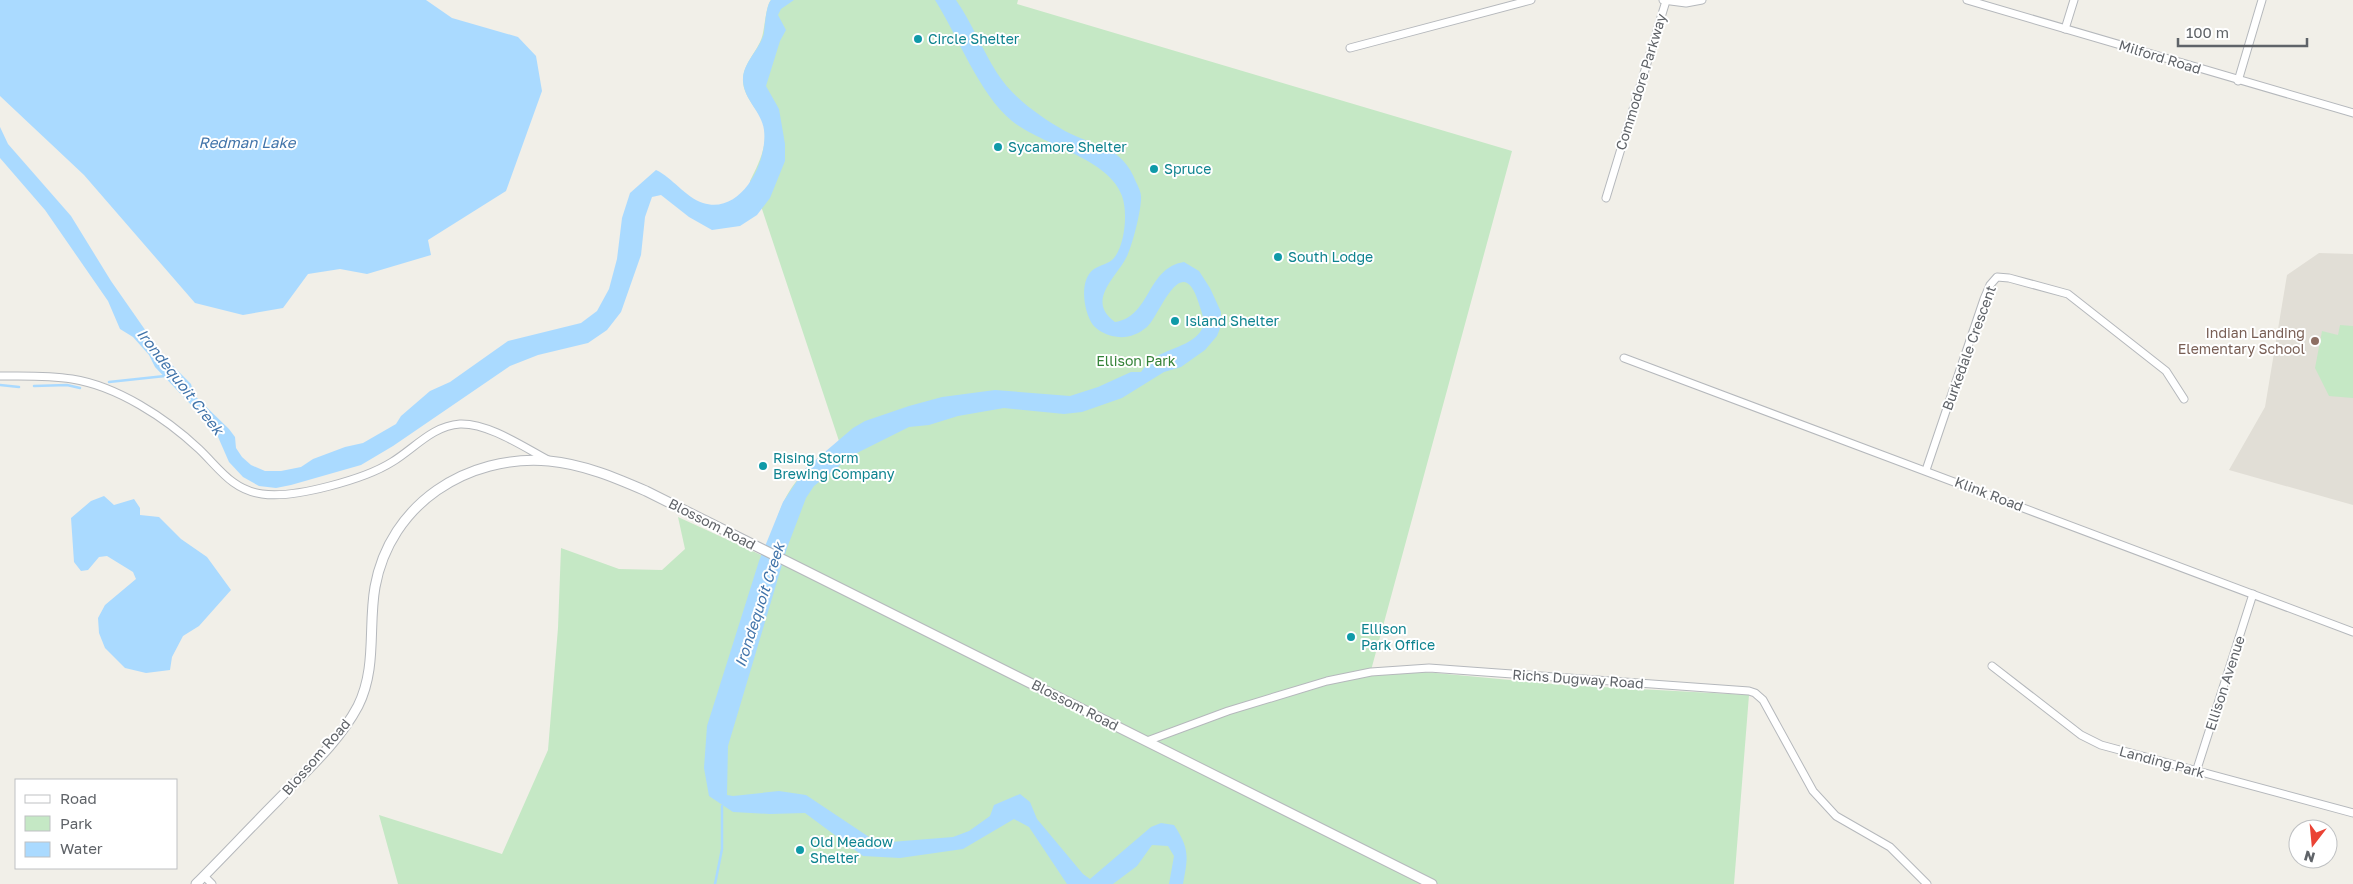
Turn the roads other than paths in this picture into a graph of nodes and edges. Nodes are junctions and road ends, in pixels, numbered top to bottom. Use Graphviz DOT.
graph roads {
  1 [pos="1528,0"];
  2 [pos="1702,0"];
  3 [pos="1967,0"];
  4 [pos="2074,0"];
  5 [pos="2262,0"];
  6 [pos="1664,1"];
  7 [pos="2065,29"];
  8 [pos="1350,48"];
  9 [pos="2238,80"];
  10 [pos="2353,113"];
  11 [pos="1606,198"];
  12 [pos="1624,358"];
  13 [pos="0,376"];
  14 [pos="2184,399"];
  15 [pos="550,461"];
  16 [pos="1926,470"];
  17 [pos="2253,594"];
  18 [pos="2353,632"];
  19 [pos="1992,666"];
  20 [pos="1147,741"];
  21 [pos="2196,772"];
  22 [pos="2353,813"];
  23 [pos="204,876"];
  24 [pos="196,884"];
  25 [pos="212,884"];
  26 [pos="1432,884"];
  27 [pos="1927,884"];
  1 -- 8 [label="street"];
  2 -- 6 [label="street, Commodore Parkway"];
  3 -- 7 [label="street, Milford Road"];
  4 -- 7 [label="street"];
  5 -- 9 [label="street"];
  6 -- 11 [label="street, Commodore Parkway"];
  7 -- 9 [label="street, Milford Road"];
  9 -- 10 [label="street, Milford Road"];
  12 -- 16 [label="street, Klink Road"];
  13 -- 15 [label="street"];
  14 -- 16 [label="street, Burkedale Crescent"];
  15 -- 20 [label="street, Blossom Road"];
  15 -- 23 [label="street, Blossom Road"];
  16 -- 17 [label="street, Klink Road"];
  17 -- 18 [label="street, Klink Road"];
  17 -- 21 [label="street, Ellison Avenue"];
  19 -- 21 [label="street, Landing Park"];
  20 -- 26 [label="street, Blossom Road"];
  20 -- 27 [label="street, Richs Dugway Road"];
  21 -- 22 [label="street, Landing Park"];
  23 -- 24 [label="street, Blossom Road"];
  23 -- 25 [label="street"];
}
